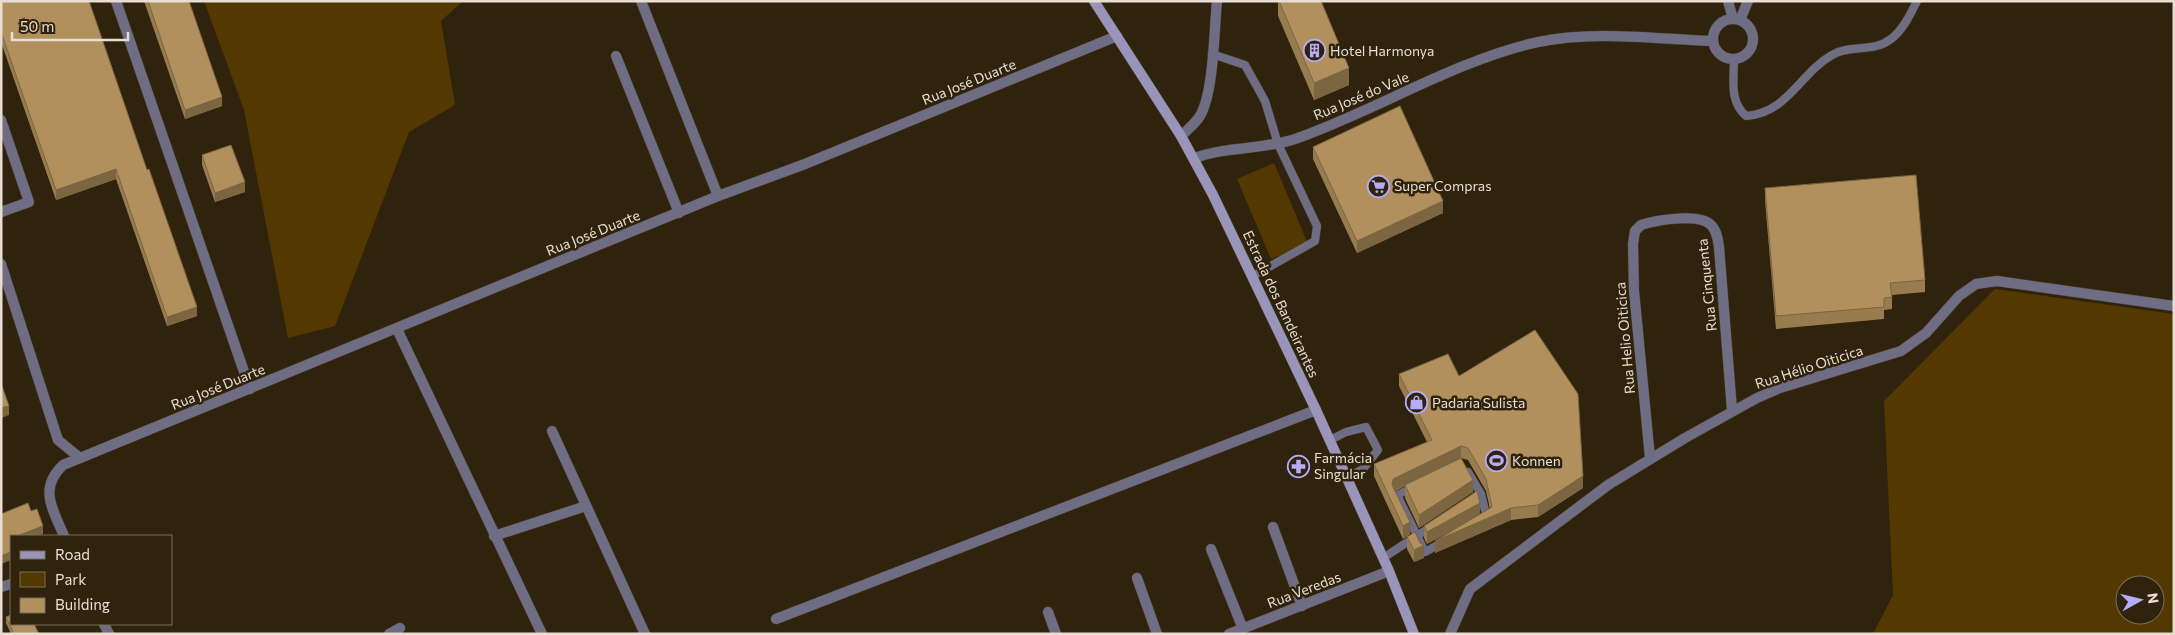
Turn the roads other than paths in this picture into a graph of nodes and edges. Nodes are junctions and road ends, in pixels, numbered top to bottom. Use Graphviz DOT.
graph roads {
  1 [pos="116,1"];
  2 [pos="641,1"];
  3 [pos="1094,1"];
  4 [pos="1217,1"];
  5 [pos="1728,1"];
  6 [pos="1748,1"];
  7 [pos="1916,1"];
  8 [pos="1736,20"];
  9 [pos="1117,36"];
  10 [pos="1713,41"];
  11 [pos="1212,54"];
  12 [pos="616,56"];
  13 [pos="1734,59"];
  14 [pos="1,120"];
  15 [pos="1181,136"];
  16 [pos="1278,144"];
  17 [pos="1194,158"];
  18 [pos="718,196"];
  19 [pos="1,212"];
  20 [pos="679,212"];
  21 [pos="1648,223"];
  22 [pos="1,264"];
  23 [pos="1253,276"];
  24 [pos="2174,306"];
  25 [pos="397,329"];
  26 [pos="250,389"];
  27 [pos="1316,410"];
  28 [pos="1732,410"];
  29 [pos="552,431"];
  30 [pos="1330,440"];
  31 [pos="80,458"];
  32 [pos="1650,458"];
  33 [pos="1463,463"];
  34 [pos="1347,477"];
  35 [pos="1422,483"];
  36 [pos="1481,494"];
  37 [pos="1465,505"];
  38 [pos="586,506"];
  39 [pos="1440,520"];
  40 [pos="1480,522"];
  41 [pos="1273,526"];
  42 [pos="64,535"];
  43 [pos="494,536"];
  44 [pos="1416,536"];
  45 [pos="1448,539"];
  46 [pos="1211,549"];
  47 [pos="1383,558"];
  48 [pos="1389,571"];
  49 [pos="1137,578"];
  50 [pos="1302,606"];
  51 [pos="1048,612"];
  52 [pos="776,618"];
  53 [pos="400,628"];
  54 [pos="1243,629"];
  55 [pos="389,634"];
  56 [pos="542,634"];
  57 [pos="645,634"];
  58 [pos="1056,634"];
  59 [pos="1157,634"];
  60 [pos="1229,634"];
  61 [pos="1414,634"];
  62 [pos="1450,634"];
  1 -- 26 [label="street"];
  2 -- 18 [label="street"];
  3 -- 9 [label="main road, Estrada dos Bandeirantes"];
  4 -- 11 [label="street"];
  5 -- 8 [label="street"];
  6 -- 8 [label="street"];
  7 -- 13 [label="lane"];
  8 -- 10 [label="street"];
  8 -- 13 [label="street"];
  9 -- 15 [label="main road, Estrada dos Bandeirantes"];
  9 -- 18 [label="street, Rua José Duarte"];
  10 -- 13 [label="street"];
  10 -- 16 [label="street, Rua José do Vale"];
  11 -- 15 [label="street"];
  11 -- 16 [label="lane"];
  12 -- 20 [label="street"];
  14 -- 19 [label="street"];
  15 -- 17 [label="main road, Estrada dos Bandeirantes"];
  16 -- 17 [label="street, Rua José do Vale"];
  16 -- 23 [label="lane"];
  17 -- 23 [label="main road, Estrada dos Bandeirantes"];
  18 -- 20 [label="street, Rua José Duarte"];
  20 -- 25 [label="street, Rua José Duarte"];
  21 -- 28 [label="street, Rua Cinquenta"];
  21 -- 32 [label="street, Rua Helio Oiticica"];
  22 -- 31 [label="street"];
  23 -- 27 [label="main road, Estrada dos Bandeirantes"];
  24 -- 28 [label="street, Rua Hélio Oiticica"];
  25 -- 26 [label="street, Rua José Duarte"];
  25 -- 43 [label="street"];
  26 -- 31 [label="street, Rua José Duarte"];
  27 -- 30 [label="main road, Estrada dos Bandeirantes"];
  27 -- 52 [label="street"];
  28 -- 32 [label="street, Rua Hélio Oiticica"];
  29 -- 38 [label="street"];
  30 -- 34 [label="main road, Estrada dos Bandeirantes"];
  30 -- 34 [label="lane"];
  31 -- 42 [label="street, Rua José Duarte"];
  32 -- 62 [label="street, Rua Hélio Oiticica"];
  33 -- 36 [label="lane"];
  34 -- 47 [label="main road, Estrada dos Bandeirantes"];
  35 -- 44 [label="lane"];
  36 -- 37 [label="lane"];
  36 -- 40 [label="lane"];
  38 -- 43 [label="street"];
  38 -- 57 [label="street"];
  39 -- 44 [label="lane"];
  41 -- 50 [label="street"];
  43 -- 56 [label="street"];
  44 -- 45 [label="lane"];
  44 -- 47 [label="lane"];
  46 -- 54 [label="street"];
  47 -- 48 [label="main road, Estrada dos Bandeirantes"];
  48 -- 50 [label="street, Rua Veredas"];
  48 -- 61 [label="main road, Estrada dos Bandeirantes"];
  49 -- 59 [label="street"];
  50 -- 54 [label="street, Rua Veredas"];
  51 -- 58 [label="street"];
  53 -- 55 [label="street"];
  54 -- 60 [label="street, Rua Veredas"];
}
